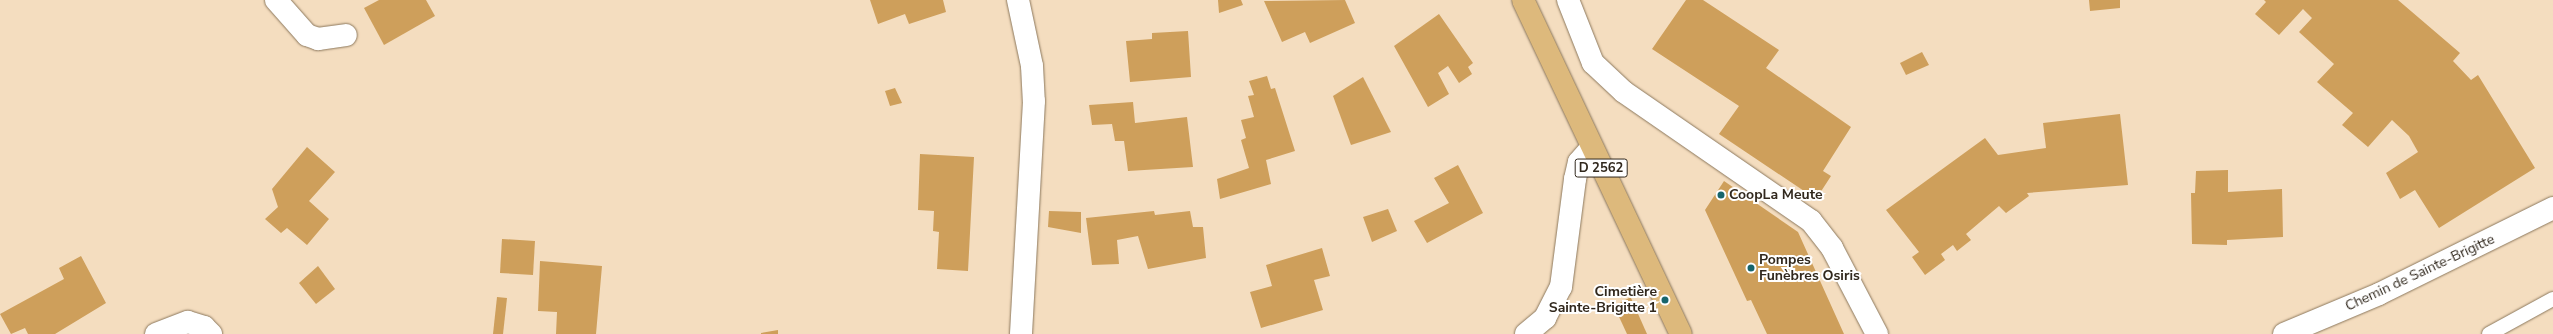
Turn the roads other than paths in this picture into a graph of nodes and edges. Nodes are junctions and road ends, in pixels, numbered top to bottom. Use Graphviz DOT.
graph roads {
  1 [pos="276,0"];
  2 [pos="1018,0"];
  3 [pos="1523,0"];
  4 [pos="1568,0"];
  5 [pos="346,35"];
  6 [pos="1591,148"];
  7 [pos="2553,208"];
  8 [pos="2553,299"];
  9 [pos="156,334"];
  10 [pos="211,334"];
  11 [pos="1021,334"];
  12 [pos="1526,334"];
  13 [pos="1681,334"];
  14 [pos="1877,334"];
  15 [pos="2284,334"];
  16 [pos="2489,334"];
  1 -- 5 [label="street"];
  2 -- 11 [label="street"];
  3 -- 6 [label="main road, D 2562"];
  4 -- 14 [label="street"];
  6 -- 12 [label="street"];
  6 -- 13 [label="main road, D 2562"];
  7 -- 15 [label="street, Chemin de Sainte-Brigitte"];
  8 -- 16 [label="lane"];
  9 -- 10 [label="street"];
}
